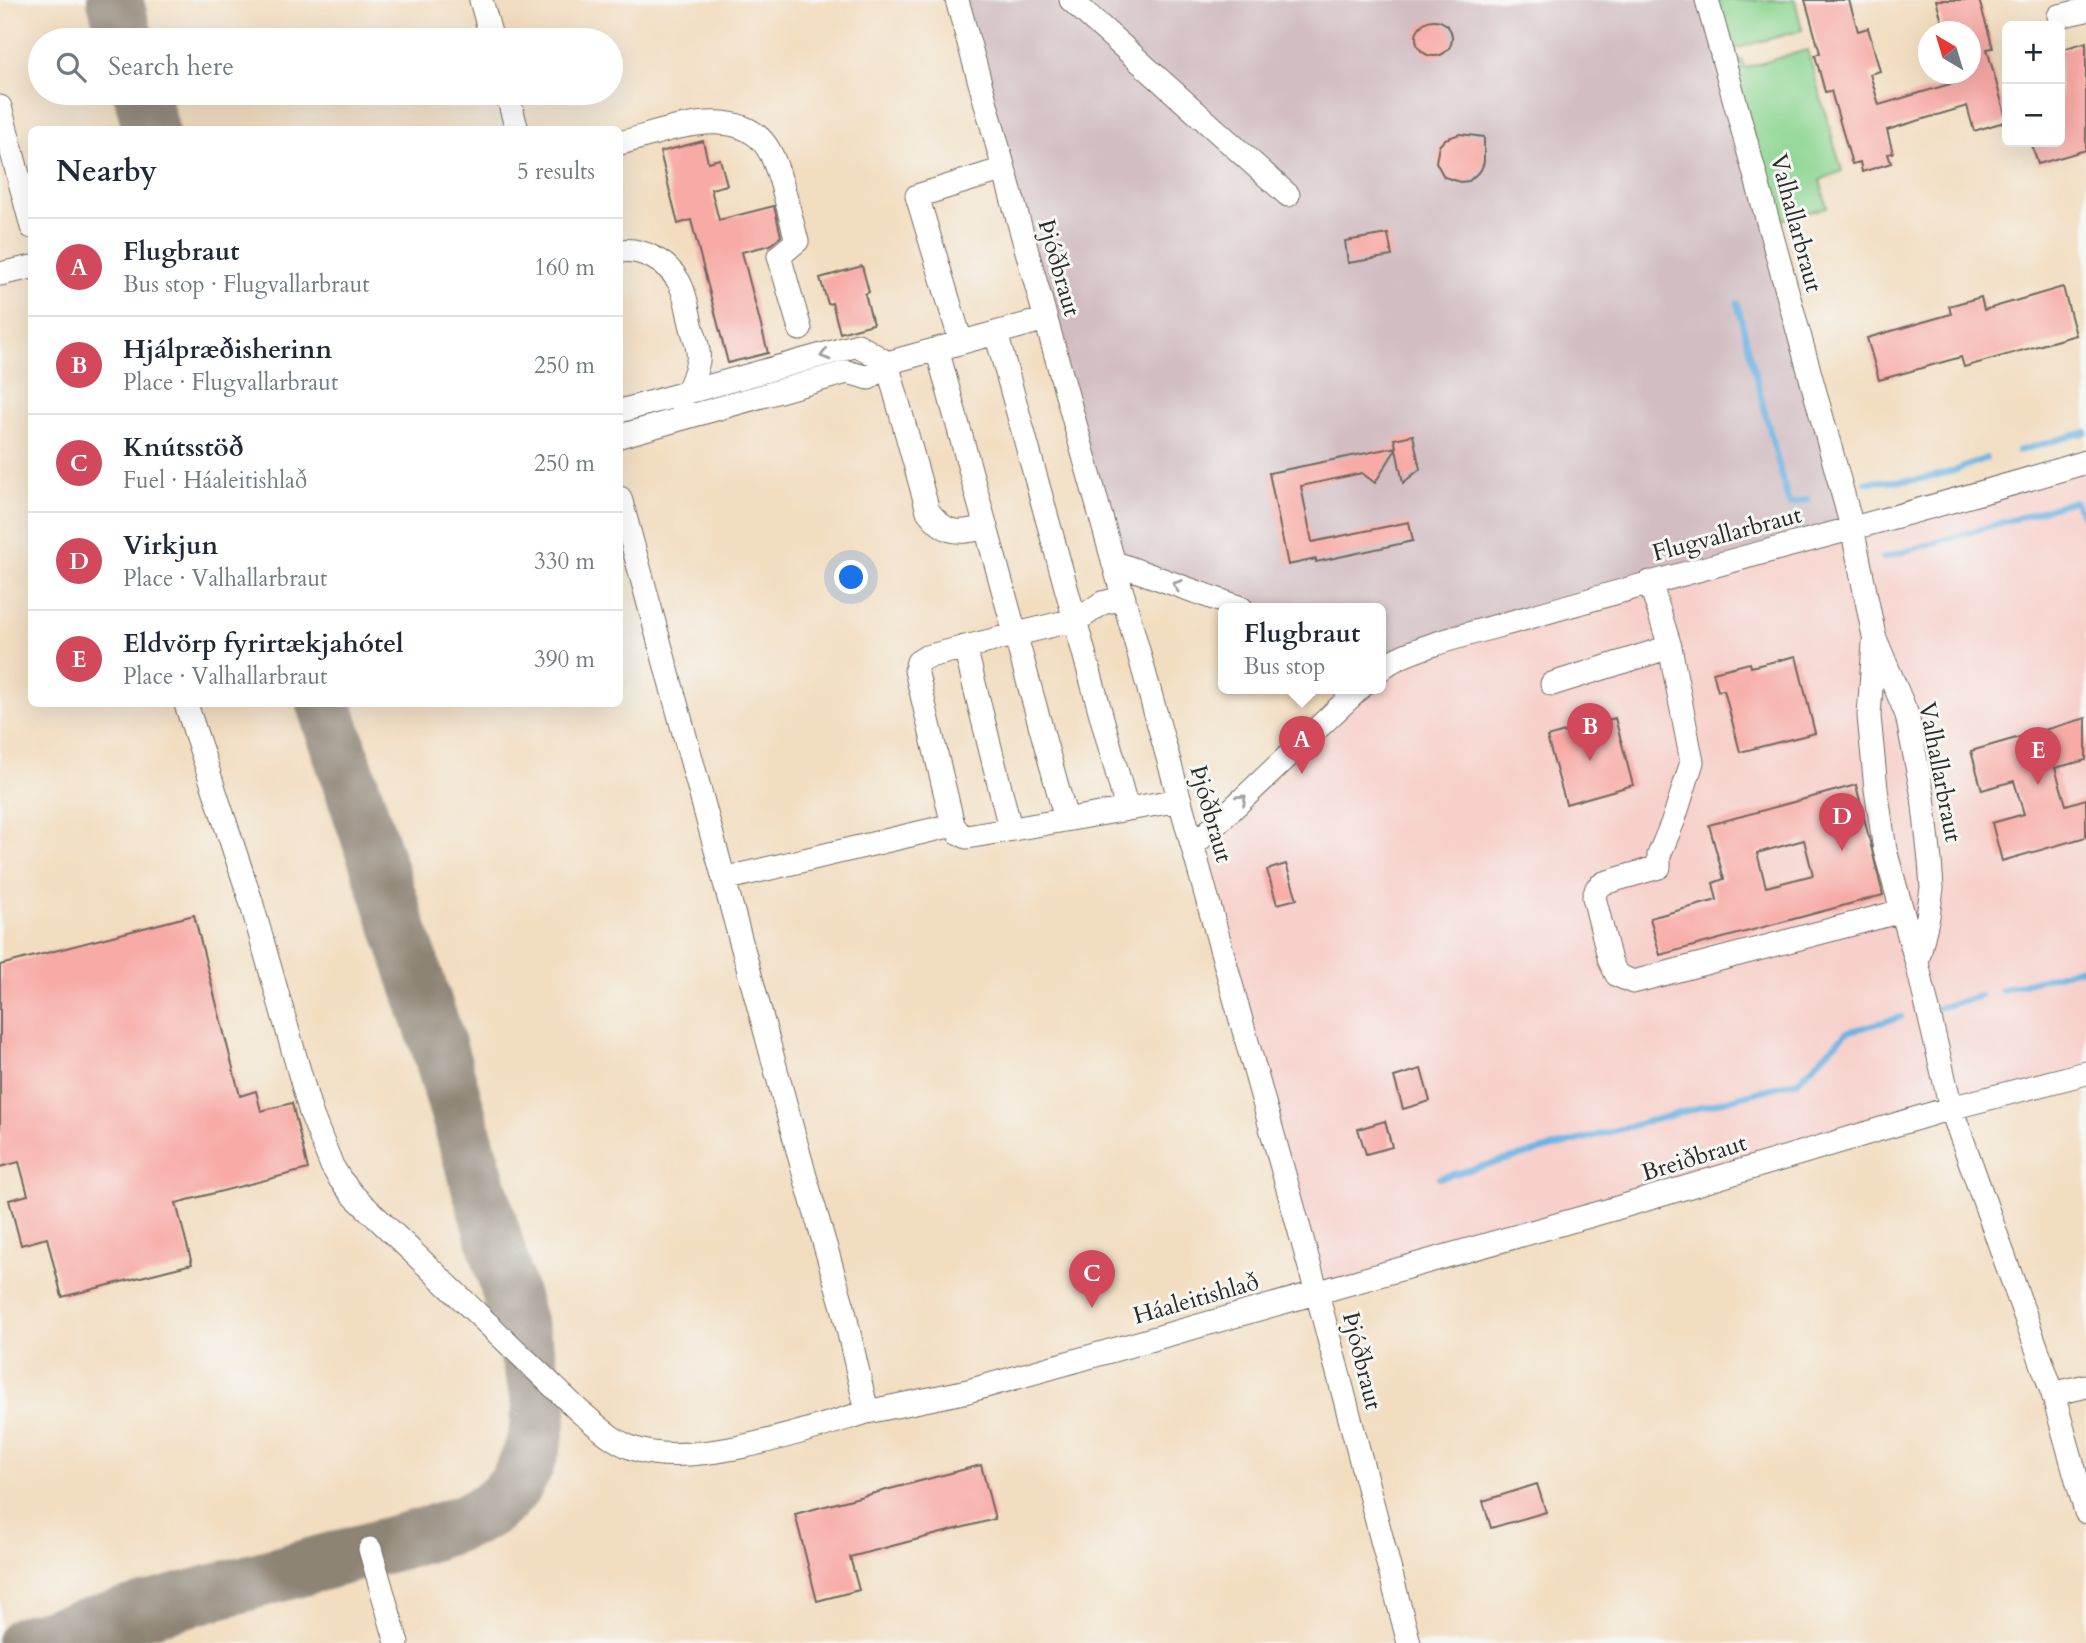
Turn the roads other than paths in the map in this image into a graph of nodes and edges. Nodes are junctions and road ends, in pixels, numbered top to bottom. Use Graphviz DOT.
graph roads {
  1 [pos="481,0"];
  2 [pos="957,0"];
  3 [pos="1071,0"];
  4 [pos="1707,0"];
  5 [pos="2086,10"];
  6 [pos="2059,16"];
  7 [pos="489,28"];
  8 [pos="510,105"];
  9 [pos="0,107"];
  10 [pos="516,126"];
  11 [pos="623,142"];
  12 [pos="1004,169"];
  13 [pos="1288,195"];
  14 [pos="28,212"];
  15 [pos="623,251"];
  16 [pos="28,268"];
  17 [pos="0,274"];
  18 [pos="1046,319"];
  19 [pos="800,330"];
  20 [pos="996,333"];
  21 [pos="961,342"];
  22 [pos="937,349"];
  23 [pos="887,363"];
  24 [pos="688,392"];
  25 [pos="623,410"];
  26 [pos="668,422"];
  27 [pos="623,435"];
  28 [pos="2084,467"];
  29 [pos="623,509"];
  30 [pos="986,527"];
  31 [pos="1852,527"];
  32 [pos="1113,562"];
  33 [pos="1650,582"];
  34 [pos="1124,598"];
  35 [pos="1227,603"];
  36 [pos="1075,619"];
  37 [pos="1015,634"];
  38 [pos="1874,636"];
  39 [pos="965,647"];
  40 [pos="1670,647"];
  41 [pos="1386,661"];
  42 [pos="1552,684"];
  43 [pos="1354,694"];
  44 [pos="187,707"];
  45 [pos="1180,800"];
  46 [pos="1127,809"];
  47 [pos="1066,819"];
  48 [pos="953,825"];
  49 [pos="1010,828"];
  50 [pos="1193,846"];
  51 [pos="724,879"];
  52 [pos="1902,911"];
  53 [pos="1917,963"];
  54 [pos="2086,1073"];
  55 [pos="1951,1108"];
  56 [pos="1317,1293"];
  57 [pos="2086,1386"];
  58 [pos="2053,1394"];
  59 [pos="867,1412"];
  60 [pos="2086,1512"];
  61 [pos="370,1549"];
  62 [pos="397,1643"];
  63 [pos="1409,1643"];
  1 -- 7 [label="street"];
  2 -- 12 [label="street, Þjóðbraut"];
  3 -- 13 [label="street"];
  4 -- 31 [label="street, Valhallarbraut"];
  5 -- 6 [label="street"];
  8 -- 10 [label="street"];
  9 -- 14 [label="street"];
  11 -- 19 [label="street"];
  12 -- 18 [label="street, Þjóðbraut"];
  12 -- 21 [label="street"];
  15 -- 24 [label="street"];
  16 -- 17 [label="street"];
  18 -- 20 [label="street"];
  18 -- 32 [label="street, Þjóðbraut"];
  20 -- 21 [label="street"];
  20 -- 36 [label="street"];
  21 -- 22 [label="street"];
  22 -- 23 [label="street"];
  22 -- 30 [label="street"];
  23 -- 24 [label="street, one-way"];
  23 -- 26 [label="street"];
  23 -- 30 [label="street"];
  24 -- 25 [label="street"];
  24 -- 26 [label="street"];
  26 -- 27 [label="street"];
  28 -- 31 [label="street, Flugvallarbraut"];
  29 -- 51 [label="street"];
  30 -- 37 [label="street"];
  31 -- 33 [label="street, Flugvallarbraut"];
  31 -- 38 [label="street, Valhallarbraut"];
  32 -- 34 [label="street, Þjóðbraut"];
  35 -- 32 [label="street, one-way"];
  33 -- 40 [label="street"];
  33 -- 41 [label="street, Flugvallarbraut"];
  34 -- 36 [label="street"];
  34 -- 45 [label="street, Þjóðbraut"];
  36 -- 37 [label="street"];
  36 -- 46 [label="street"];
  37 -- 39 [label="street"];
  37 -- 47 [label="street"];
  38 -- 52 [label="street"];
  38 -- 53 [label="street, Valhallarbraut"];
  39 -- 48 [label="street"];
  39 -- 49 [label="street"];
  40 -- 42 [label="street"];
  40 -- 52 [label="street"];
  50 -- 43 [label="street, one-way"];
  44 -- 59 [label="street, Háaleitishlað"];
  45 -- 46 [label="street"];
  45 -- 50 [label="street, Þjóðbraut"];
  46 -- 47 [label="street"];
  47 -- 49 [label="street"];
  48 -- 49 [label="street"];
  48 -- 51 [label="street"];
  50 -- 56 [label="street, Þjóðbraut"];
  51 -- 59 [label="street"];
  52 -- 53 [label="street"];
  53 -- 55 [label="street, Valhallarbraut"];
  54 -- 55 [label="street, Breiðbraut"];
  55 -- 56 [label="street, Breiðbraut"];
  55 -- 58 [label="street, Valhallarbraut"];
  56 -- 59 [label="street, Háaleitishlað"];
  56 -- 63 [label="street, Þjóðbraut"];
  57 -- 58 [label="street"];
  58 -- 60 [label="street, Valhallarbraut"];
  61 -- 62 [label="street"];
}
